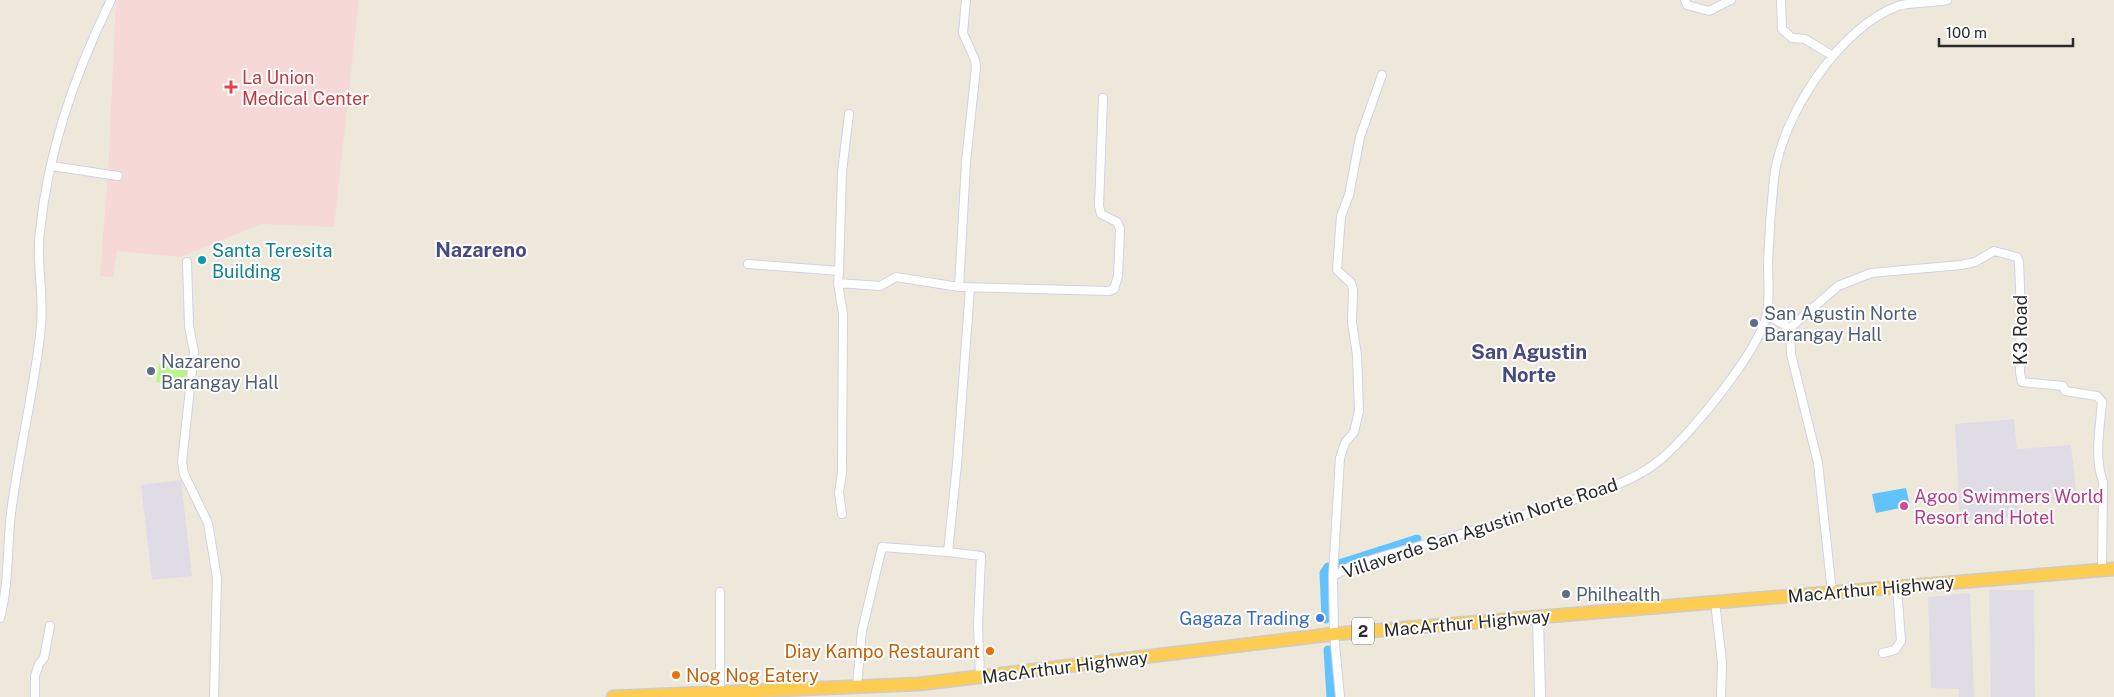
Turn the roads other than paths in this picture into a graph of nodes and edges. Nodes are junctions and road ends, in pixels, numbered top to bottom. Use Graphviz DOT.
graph roads {
  1 [pos="111,0"];
  2 [pos="966,0"];
  3 [pos="1685,0"];
  4 [pos="1731,0"];
  5 [pos="1781,0"];
  6 [pos="1947,0"];
  7 [pos="1833,56"];
  8 [pos="1382,75"];
  9 [pos="1103,98"];
  10 [pos="849,114"];
  11 [pos="52,166"];
  12 [pos="118,176"];
  13 [pos="187,262"];
  14 [pos="748,264"];
  15 [pos="839,271"];
  16 [pos="838,283"];
  17 [pos="959,287"];
  18 [pos="970,288"];
  19 [pos="1767,315"];
  20 [pos="1790,328"];
  21 [pos="842,514"];
  22 [pos="948,552"];
  23 [pos="2108,570"];
  24 [pos="1333,576"];
  25 [pos="1897,587"];
  26 [pos="720,592"];
  27 [pos="1832,592"];
  28 [pos="1715,602"];
  29 [pos="1538,617"];
  30 [pos="0,618"];
  31 [pos="50,626"];
  32 [pos="1334,634"];
  33 [pos="1883,653"];
  34 [pos="980,677"];
  35 [pos="856,686"];
  36 [pos="720,693"];
  37 [pos="35,697"];
  38 [pos="214,697"];
  39 [pos="612,697"];
  40 [pos="1340,697"];
  41 [pos="1540,697"];
  42 [pos="1721,697"];
  1 -- 11 [label="street"];
  2 -- 17 [label="street"];
  3 -- 4 [label="street"];
  5 -- 7 [label="street"];
  6 -- 7 [label="street, Villaverde San Agustin Norte Road"];
  7 -- 19 [label="street, Villaverde San Agustin Norte Road"];
  8 -- 24 [label="street"];
  9 -- 18 [label="street"];
  10 -- 15 [label="street"];
  11 -- 12 [label="street"];
  11 -- 30 [label="street"];
  13 -- 38 [label="street"];
  14 -- 15 [label="street"];
  15 -- 16 [label="street"];
  16 -- 17 [label="street"];
  16 -- 21 [label="street"];
  17 -- 18 [label="street"];
  18 -- 22 [label="street"];
  19 -- 20 [label="street"];
  19 -- 24 [label="street, Villaverde San Agustin Norte Road"];
  20 -- 23 [label="street, K3 Road"];
  20 -- 27 [label="street"];
  22 -- 34 [label="street"];
  22 -- 35 [label="street"];
  23 -- 25 [label="highway, MacArthur Highway / 2"];
  24 -- 32 [label="street, Villaverde San Agustin Norte Road"];
  25 -- 27 [label="highway, MacArthur Highway / 2"];
  25 -- 33 [label="street"];
  26 -- 36 [label="street"];
  27 -- 28 [label="highway, MacArthur Highway / 2"];
  28 -- 29 [label="highway, MacArthur Highway / 2"];
  28 -- 42 [label="street"];
  29 -- 32 [label="highway, MacArthur Highway / 2"];
  29 -- 41 [label="street"];
  31 -- 37 [label="street"];
  32 -- 34 [label="highway, MacArthur Highway / 2"];
  32 -- 40 [label="street, Villaverde San Agustin Norte Road"];
  34 -- 35 [label="highway, MacArthur Highway / 2"];
  35 -- 36 [label="highway, MacArthur Highway / 2"];
  36 -- 39 [label="highway, MacArthur Highway / 2"];
}
